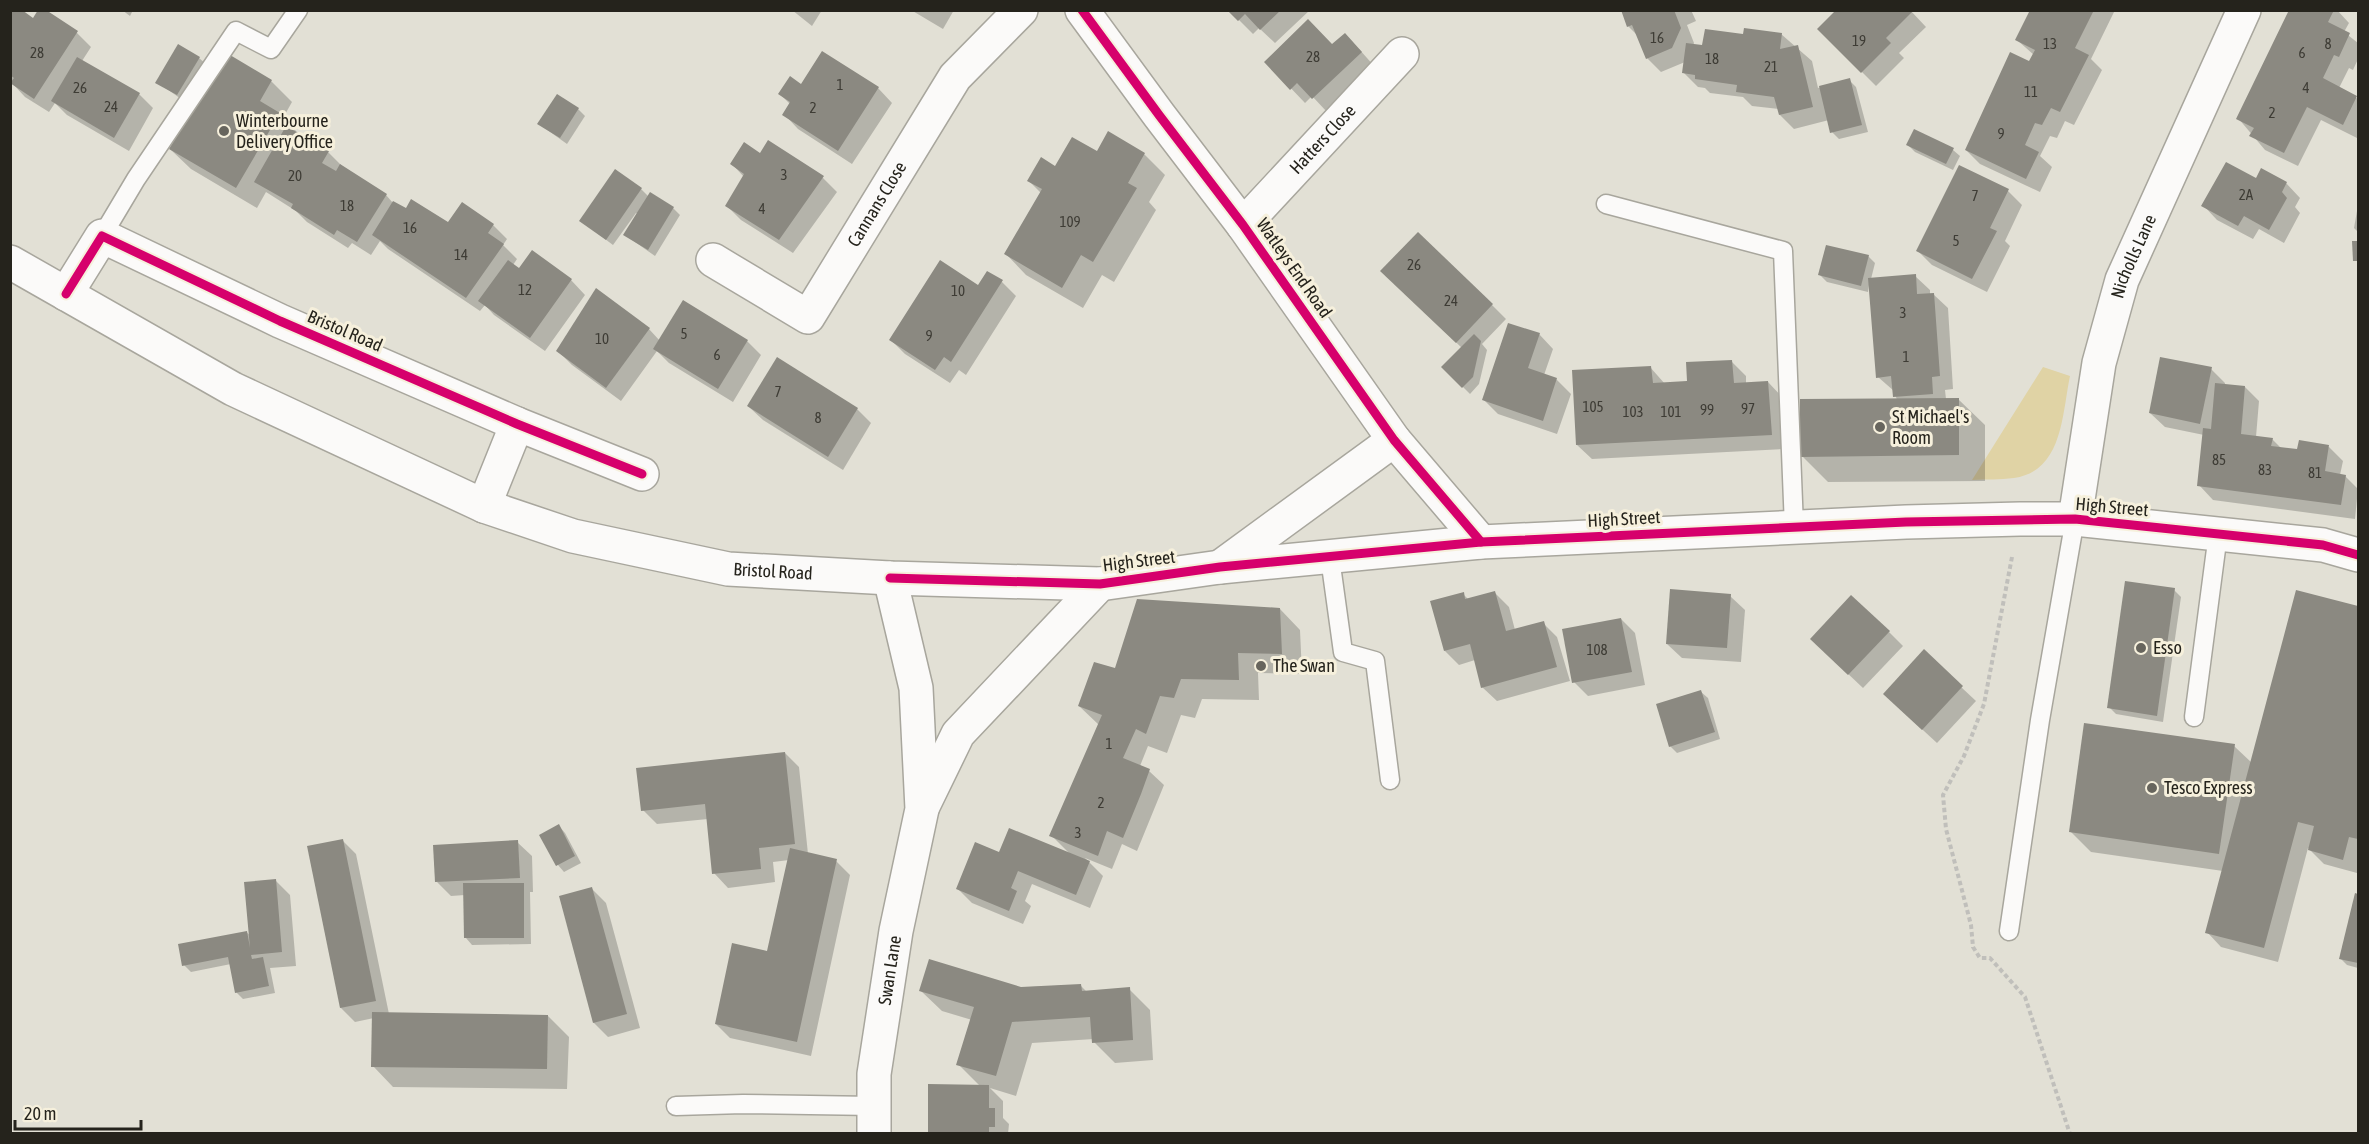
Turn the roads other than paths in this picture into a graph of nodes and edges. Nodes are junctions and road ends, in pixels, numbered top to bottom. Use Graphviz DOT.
graph roads {
  1 [pos="297,10"];
  2 [pos="1022,10"];
  3 [pos="1082,10"];
  4 [pos="2244,10"];
  5 [pos="1402,54"];
  6 [pos="1606,204"];
  7 [pos="1244,225"];
  8 [pos="102,236"];
  9 [pos="713,260"];
  10 [pos="10,262"];
  11 [pos="66,294"];
  12 [pos="517,424"];
  13 [pos="1394,440"];
  14 [pos="642,474"];
  15 [pos="484,506"];
  16 [pos="2075,519"];
  17 [pos="1794,527"];
  18 [pos="2218,534"];
  19 [pos="1481,542"];
  20 [pos="2358,555"];
  21 [pos="1330,558"];
  22 [pos="1220,567"];
  23 [pos="890,578"];
  24 [pos="1100,584"];
  25 [pos="2194,717"];
  26 [pos="1390,780"];
  27 [pos="922,809"];
  28 [pos="2009,931"];
  29 [pos="676,1106"];
  30 [pos="874,1120"];
  1 -- 8 [label="lane"];
  2 -- 9 [label="street, Cannans Close"];
  3 -- 7 [label="street, Watleys End Road"];
  4 -- 16 [label="street, Nicholls Lane"];
  5 -- 7 [label="street, Hatters Close"];
  6 -- 17 [label="lane"];
  7 -- 13 [label="street, Watleys End Road"];
  8 -- 11 [label="street"];
  8 -- 12 [label="street, Bristol Road"];
  10 -- 11 [label="street, Bristol Road"];
  11 -- 15 [label="street, Bristol Road"];
  12 -- 14 [label="street, Bristol Road"];
  12 -- 15 [label="street"];
  13 -- 19 [label="street, Watleys End Road"];
  13 -- 22 [label="street"];
  15 -- 23 [label="street, Bristol Road"];
  16 -- 17 [label="street, High Street"];
  16 -- 18 [label="street, High Street"];
  16 -- 28 [label="lane"];
  17 -- 19 [label="street, High Street"];
  18 -- 20 [label="street, High Street"];
  18 -- 25 [label="lane"];
  19 -- 21 [label="street, High Street"];
  21 -- 22 [label="street, High Street"];
  21 -- 26 [label="lane"];
  22 -- 24 [label="street, High Street"];
  23 -- 24 [label="street, High Street"];
  23 -- 27 [label="street, Swan Lane"];
  24 -- 27 [label="street, Swan Lane"];
  27 -- 30 [label="street, Swan Lane"];
  29 -- 30 [label="lane"];
}
